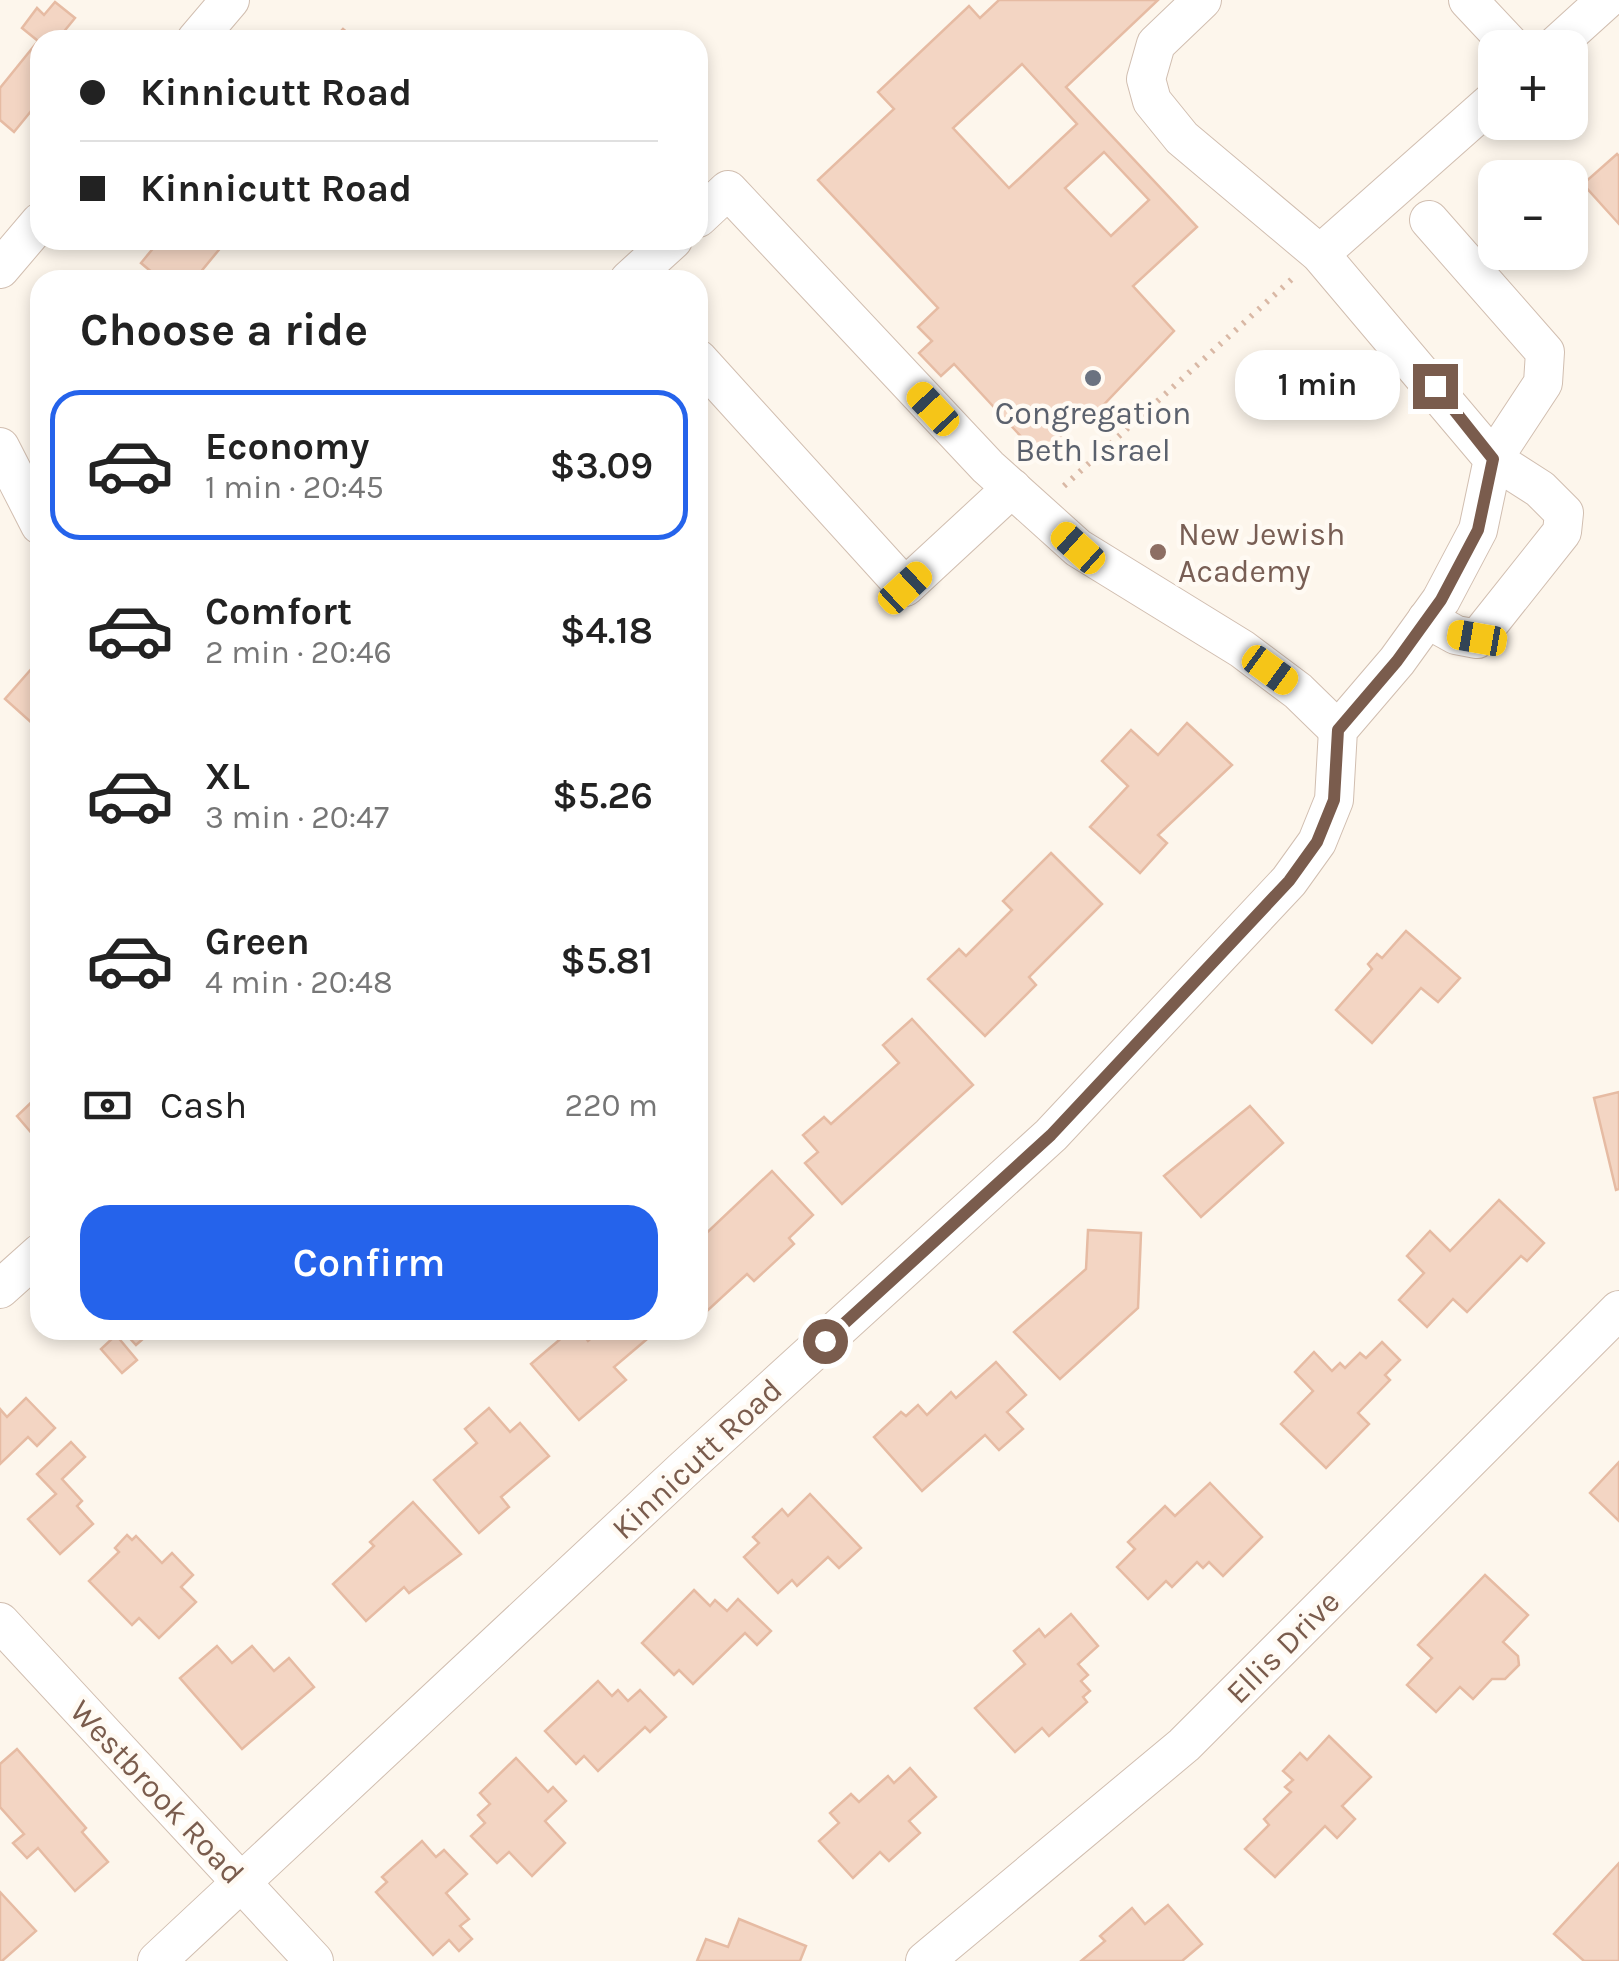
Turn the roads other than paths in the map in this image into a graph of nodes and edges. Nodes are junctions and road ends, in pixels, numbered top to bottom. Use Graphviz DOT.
graph roads {
  1 [pos="230,0"];
  2 [pos="1202,0"];
  3 [pos="1468,0"];
  4 [pos="1606,0"];
  5 [pos="204,30"];
  6 [pos="1496,30"];
  7 [pos="1573,30"];
  8 [pos="1478,114"];
  9 [pos="708,209"];
  10 [pos="1429,220"];
  11 [pos="30,234"];
  12 [pos="662,250"];
  13 [pos="1320,254"];
  14 [pos="0,269"];
  15 [pos="640,270"];
  16 [pos="708,370"];
  17 [pos="0,447"];
  18 [pos="1493,459"];
  19 [pos="1024,499"];
  20 [pos="30,505"];
  21 [pos="1427,619"];
  22 [pos="1338,730"];
  23 [pos="30,1263"];
  24 [pos="0,1289"];
  25 [pos="1619,1310"];
  26 [pos="0,1622"];
  27 [pos="242,1884"];
  28 [pos="156,1961"];
  29 [pos="314,1961"];
  30 [pos="925,1961"];
  1 -- 5 [label="street"];
  2 -- 13 [label="street"];
  3 -- 6 [label="street"];
  4 -- 7 [label="street"];
  8 -- 13 [label="street"];
  9 -- 19 [label="street"];
  10 -- 18 [label="street"];
  11 -- 14 [label="street"];
  12 -- 15 [label="street"];
  13 -- 18 [label="street"];
  16 -- 19 [label="street"];
  17 -- 20 [label="street"];
  18 -- 21 [label="street"];
  18 -- 21 [label="street"];
  19 -- 22 [label="street"];
  21 -- 22 [label="street"];
  22 -- 27 [label="street, Kinnicutt Road"];
  23 -- 24 [label="street"];
  25 -- 30 [label="street, Ellis Drive"];
  26 -- 27 [label="street, Westbrook Road"];
  27 -- 28 [label="street, Kinnicutt Road"];
  27 -- 29 [label="street, Westbrook Road"];
}
